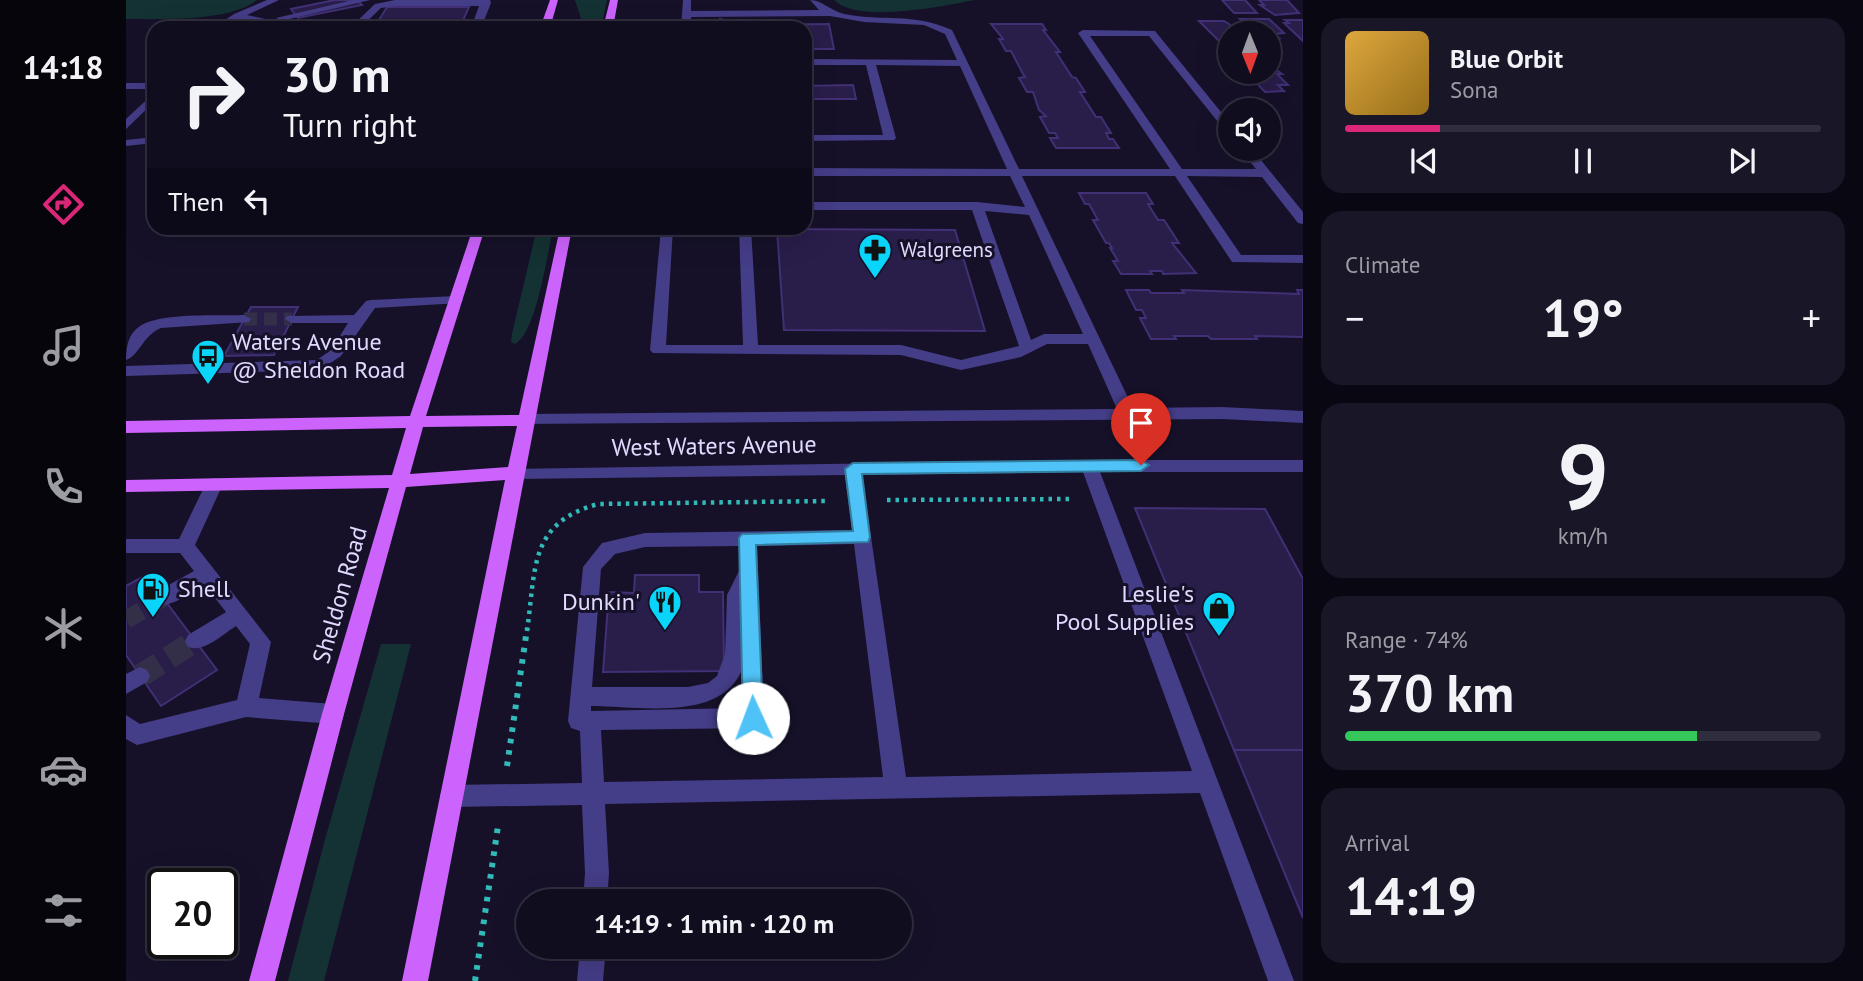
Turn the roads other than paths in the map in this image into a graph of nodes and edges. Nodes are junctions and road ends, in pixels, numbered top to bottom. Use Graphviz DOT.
graph roads {
  1 [pos="275,0"];
  2 [pos="366,0"];
  3 [pos="417,0"];
  4 [pos="554,0"];
  5 [pos="614,0"];
  6 [pos="687,0"];
  7 [pos="814,0"];
  8 [pos="486,2"];
  9 [pos="428,3"];
  10 [pos="834,13"];
  11 [pos="686,14"];
  12 [pos="237,16"];
  13 [pos="229,21"];
  14 [pos="260,21"];
  15 [pos="269,21"];
  16 [pos="362,21"];
  17 [pos="479,21"];
  18 [pos="547,21"];
  19 [pos="610,21"];
  20 [pos="686,21"];
  21 [pos="812,62"];
  22 [pos="870,62"];
  23 [pos="963,63"];
  24 [pos="126,86"];
  25 [pos="147,86"];
  26 [pos="147,104"];
  27 [pos="1218,115"];
  28 [pos="126,126"];
  29 [pos="812,138"];
  30 [pos="147,141"];
  31 [pos="126,143"];
  32 [pos="1256,161"];
  33 [pos="812,172"];
  34 [pos="1014,172"];
  35 [pos="1178,173"];
  36 [pos="1265,173"];
  37 [pos="812,206"];
  38 [pos="977,206"];
  39 [pos="1032,212"];
  40 [pos="1303,220"];
  41 [pos="478,235"];
  42 [pos="565,235"];
  43 [pos="666,235"];
  44 [pos="745,235"];
  45 [pos="1303,259"];
  46 [pos="456,300"];
  47 [pos="244,319"];
  48 [pos="292,319"];
  49 [pos="356,319"];
  50 [pos="1092,339"];
  51 [pos="1027,348"];
  52 [pos="751,350"];
  53 [pos="126,355"];
  54 [pos="126,371"];
  55 [pos="1128,414"];
  56 [pos="1303,417"];
  57 [pos="526,420"];
  58 [pos="416,422"];
  59 [pos="126,427"];
  60 [pos="1089,466"];
  61 [pos="1303,466"];
  62 [pos="853,469"];
  63 [pos="515,473"];
  64 [pos="401,481"];
  65 [pos="214,484"];
  66 [pos="126,486"];
  67 [pos="862,537"];
  68 [pos="748,538"];
  69 [pos="126,546"];
  70 [pos="185,546"];
  71 [pos="207,573"];
  72 [pos="749,573"];
  73 [pos="163,598"];
  74 [pos="239,614"];
  75 [pos="195,641"];
  76 [pos="581,696"];
  77 [pos="246,707"];
  78 [pos="333,714"];
  79 [pos="590,720"];
  80 [pos="126,725"];
  81 [pos="1207,782"];
  82 [pos="896,788"];
  83 [pos="594,792"];
  84 [pos="452,796"];
  85 [pos="595,889"];
  86 [pos="592,959"];
  87 [pos="262,981"];
  88 [pos="415,981"];
  89 [pos="590,981"];
  90 [pos="1280,981"];
  1 -- 12 [label="street"];
  2 -- 15 [label="street"];
  3 -- 9 [label="street"];
  4 -- 18 [label="main road"];
  5 -- 19 [label="main road"];
  6 -- 11 [label="street"];
  7 -- 10 [label="street"];
  8 -- 9 [label="street"];
  8 -- 17 [label="street"];
  9 -- 16 [label="street"];
  10 -- 11 [label="street"];
  10 -- 23 [label="street"];
  11 -- 20 [label="street"];
  12 -- 13 [label="street"];
  12 -- 14 [label="street"];
  21 -- 22 [label="street"];
  22 -- 23 [label="street"];
  22 -- 29 [label="street"];
  23 -- 34 [label="street"];
  24 -- 25 [label="street"];
  26 -- 28 [label="street"];
  27 -- 35 [label="street"];
  30 -- 31 [label="street"];
  32 -- 36 [label="street"];
  33 -- 34 [label="street"];
  34 -- 35 [label="street"];
  34 -- 39 [label="street"];
  35 -- 36 [label="street"];
  35 -- 45 [label="street"];
  36 -- 40 [label="street"];
  37 -- 38 [label="street"];
  38 -- 39 [label="street"];
  38 -- 51 [label="street"];
  39 -- 50 [label="street"];
  41 -- 46 [label="main road, Sheldon Road"];
  42 -- 57 [label="main road"];
  43 -- 52 [label="street"];
  44 -- 52 [label="street"];
  46 -- 49 [label="street"];
  46 -- 58 [label="main road, Sheldon Road"];
  47 -- 53 [label="street"];
  48 -- 49 [label="street"];
  49 -- 54 [label="street"];
  50 -- 51 [label="street"];
  50 -- 55 [label="street"];
  51 -- 52 [label="street"];
  55 -- 56 [label="street, West Waters Avenue"];
  55 -- 57 [label="street, West Waters Avenue"];
  57 -- 58 [label="main road, West Waters Avenue"];
  57 -- 63 [label="main road"];
  58 -- 59 [label="main road, West Waters Avenue"];
  58 -- 64 [label="main road, Sheldon Road"];
  60 -- 61 [label="street, West Waters Avenue"];
  60 -- 62 [label="street, West Waters Avenue"];
  60 -- 81 [label="street"];
  62 -- 63 [label="street, West Waters Avenue"];
  62 -- 67 [label="street"];
  63 -- 64 [label="main road, West Waters Avenue"];
  63 -- 84 [label="main road"];
  64 -- 65 [label="main road, West Waters Avenue"];
  64 -- 78 [label="main road, Sheldon Road"];
  65 -- 66 [label="main road, West Waters Avenue"];
  65 -- 70 [label="street"];
  67 -- 68 [label="street"];
  67 -- 82 [label="street"];
  68 -- 72 [label="street"];
  68 -- 76 [label="street"];
  69 -- 70 [label="street"];
  70 -- 71 [label="street"];
  71 -- 73 [label="street"];
  71 -- 74 [label="street"];
  72 -- 76 [label="street"];
  72 -- 79 [label="street"];
  74 -- 75 [label="street"];
  74 -- 77 [label="street"];
  76 -- 79 [label="street"];
  77 -- 78 [label="street"];
  77 -- 80 [label="street"];
  78 -- 87 [label="main road, Sheldon Road"];
  79 -- 83 [label="street"];
  81 -- 82 [label="street"];
  81 -- 90 [label="street"];
  82 -- 83 [label="street"];
  83 -- 84 [label="street"];
  83 -- 85 [label="street"];
  84 -- 88 [label="main road"];
  86 -- 89 [label="street"];
}
